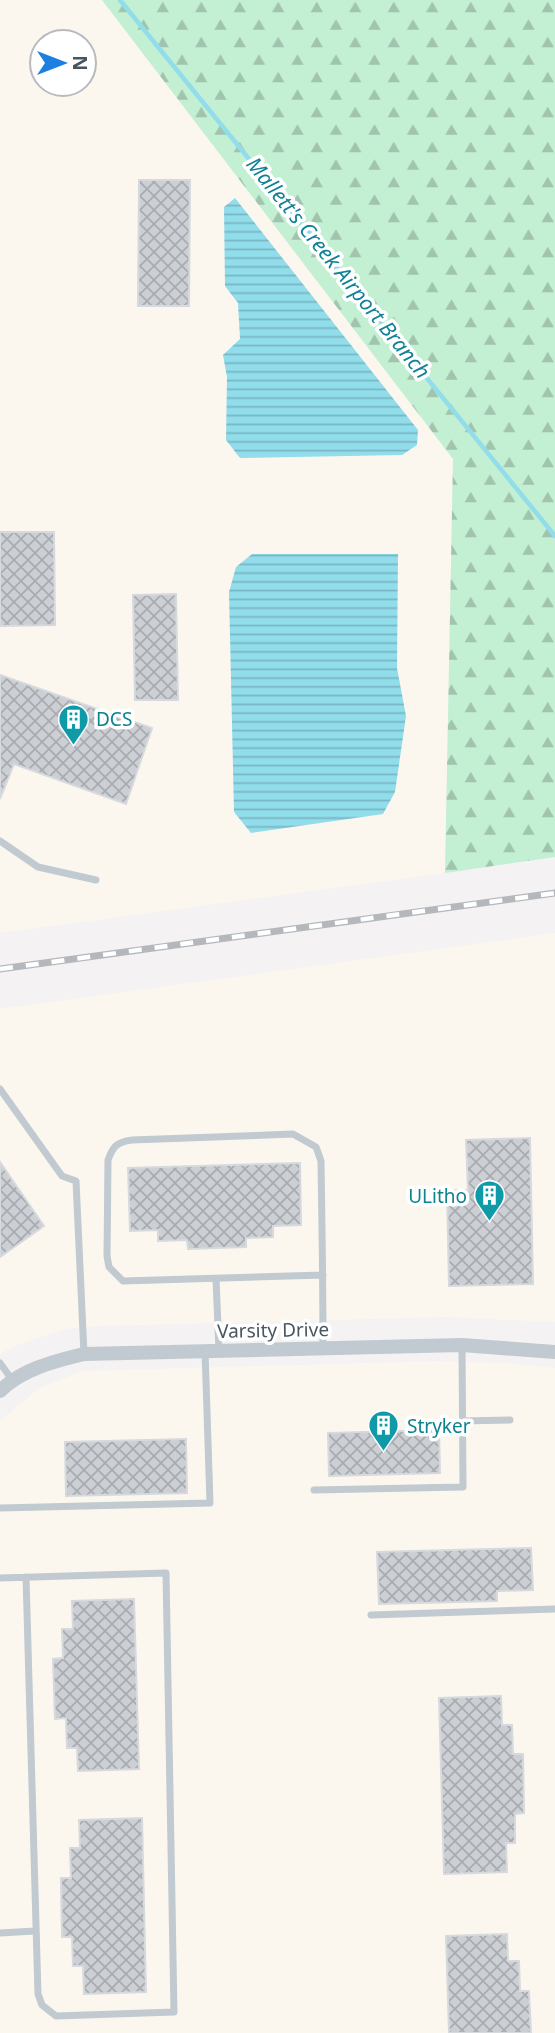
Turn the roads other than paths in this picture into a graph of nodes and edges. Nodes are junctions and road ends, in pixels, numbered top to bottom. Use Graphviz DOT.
graph roads {
  1 [pos="0,841"];
  2 [pos="96,880"];
  3 [pos="0,1089"];
  4 [pos="323,1275"];
  5 [pos="216,1279"];
  6 [pos="462,1345"];
  7 [pos="323,1348"];
  8 [pos="212,1350"];
  9 [pos="555,1352"];
  10 [pos="84,1354"];
  11 [pos="0,1363"];
  12 [pos="13,1381"];
  13 [pos="0,1391"];
  14 [pos="510,1420"];
  15 [pos="462,1421"];
  16 [pos="314,1490"];
  17 [pos="0,1508"];
  18 [pos="26,1577"];
  19 [pos="0,1578"];
  20 [pos="555,1609"];
  21 [pos="371,1615"];
  22 [pos="35,1931"];
  23 [pos="0,1933"];
  1 -- 2 [label="lane"];
  3 -- 10 [label="lane"];
  4 -- 5 [label="lane"];
  4 -- 5 [label="lane"];
  4 -- 7 [label="lane"];
  5 -- 8 [label="lane"];
  6 -- 7 [label="street, Varsity Drive"];
  6 -- 9 [label="street, Varsity Drive"];
  6 -- 15 [label="lane"];
  7 -- 8 [label="street, Varsity Drive"];
  8 -- 10 [label="street, Varsity Drive"];
  8 -- 17 [label="lane"];
  10 -- 12 [label="street, Varsity Drive"];
  11 -- 12 [label="lane"];
  12 -- 13 [label="street, Varsity Drive"];
  14 -- 15 [label="lane"];
  15 -- 16 [label="lane"];
  18 -- 19 [label="lane"];
  18 -- 22 [label="lane"];
  18 -- 22 [label="lane"];
  20 -- 21 [label="lane"];
  22 -- 23 [label="lane"];
}
